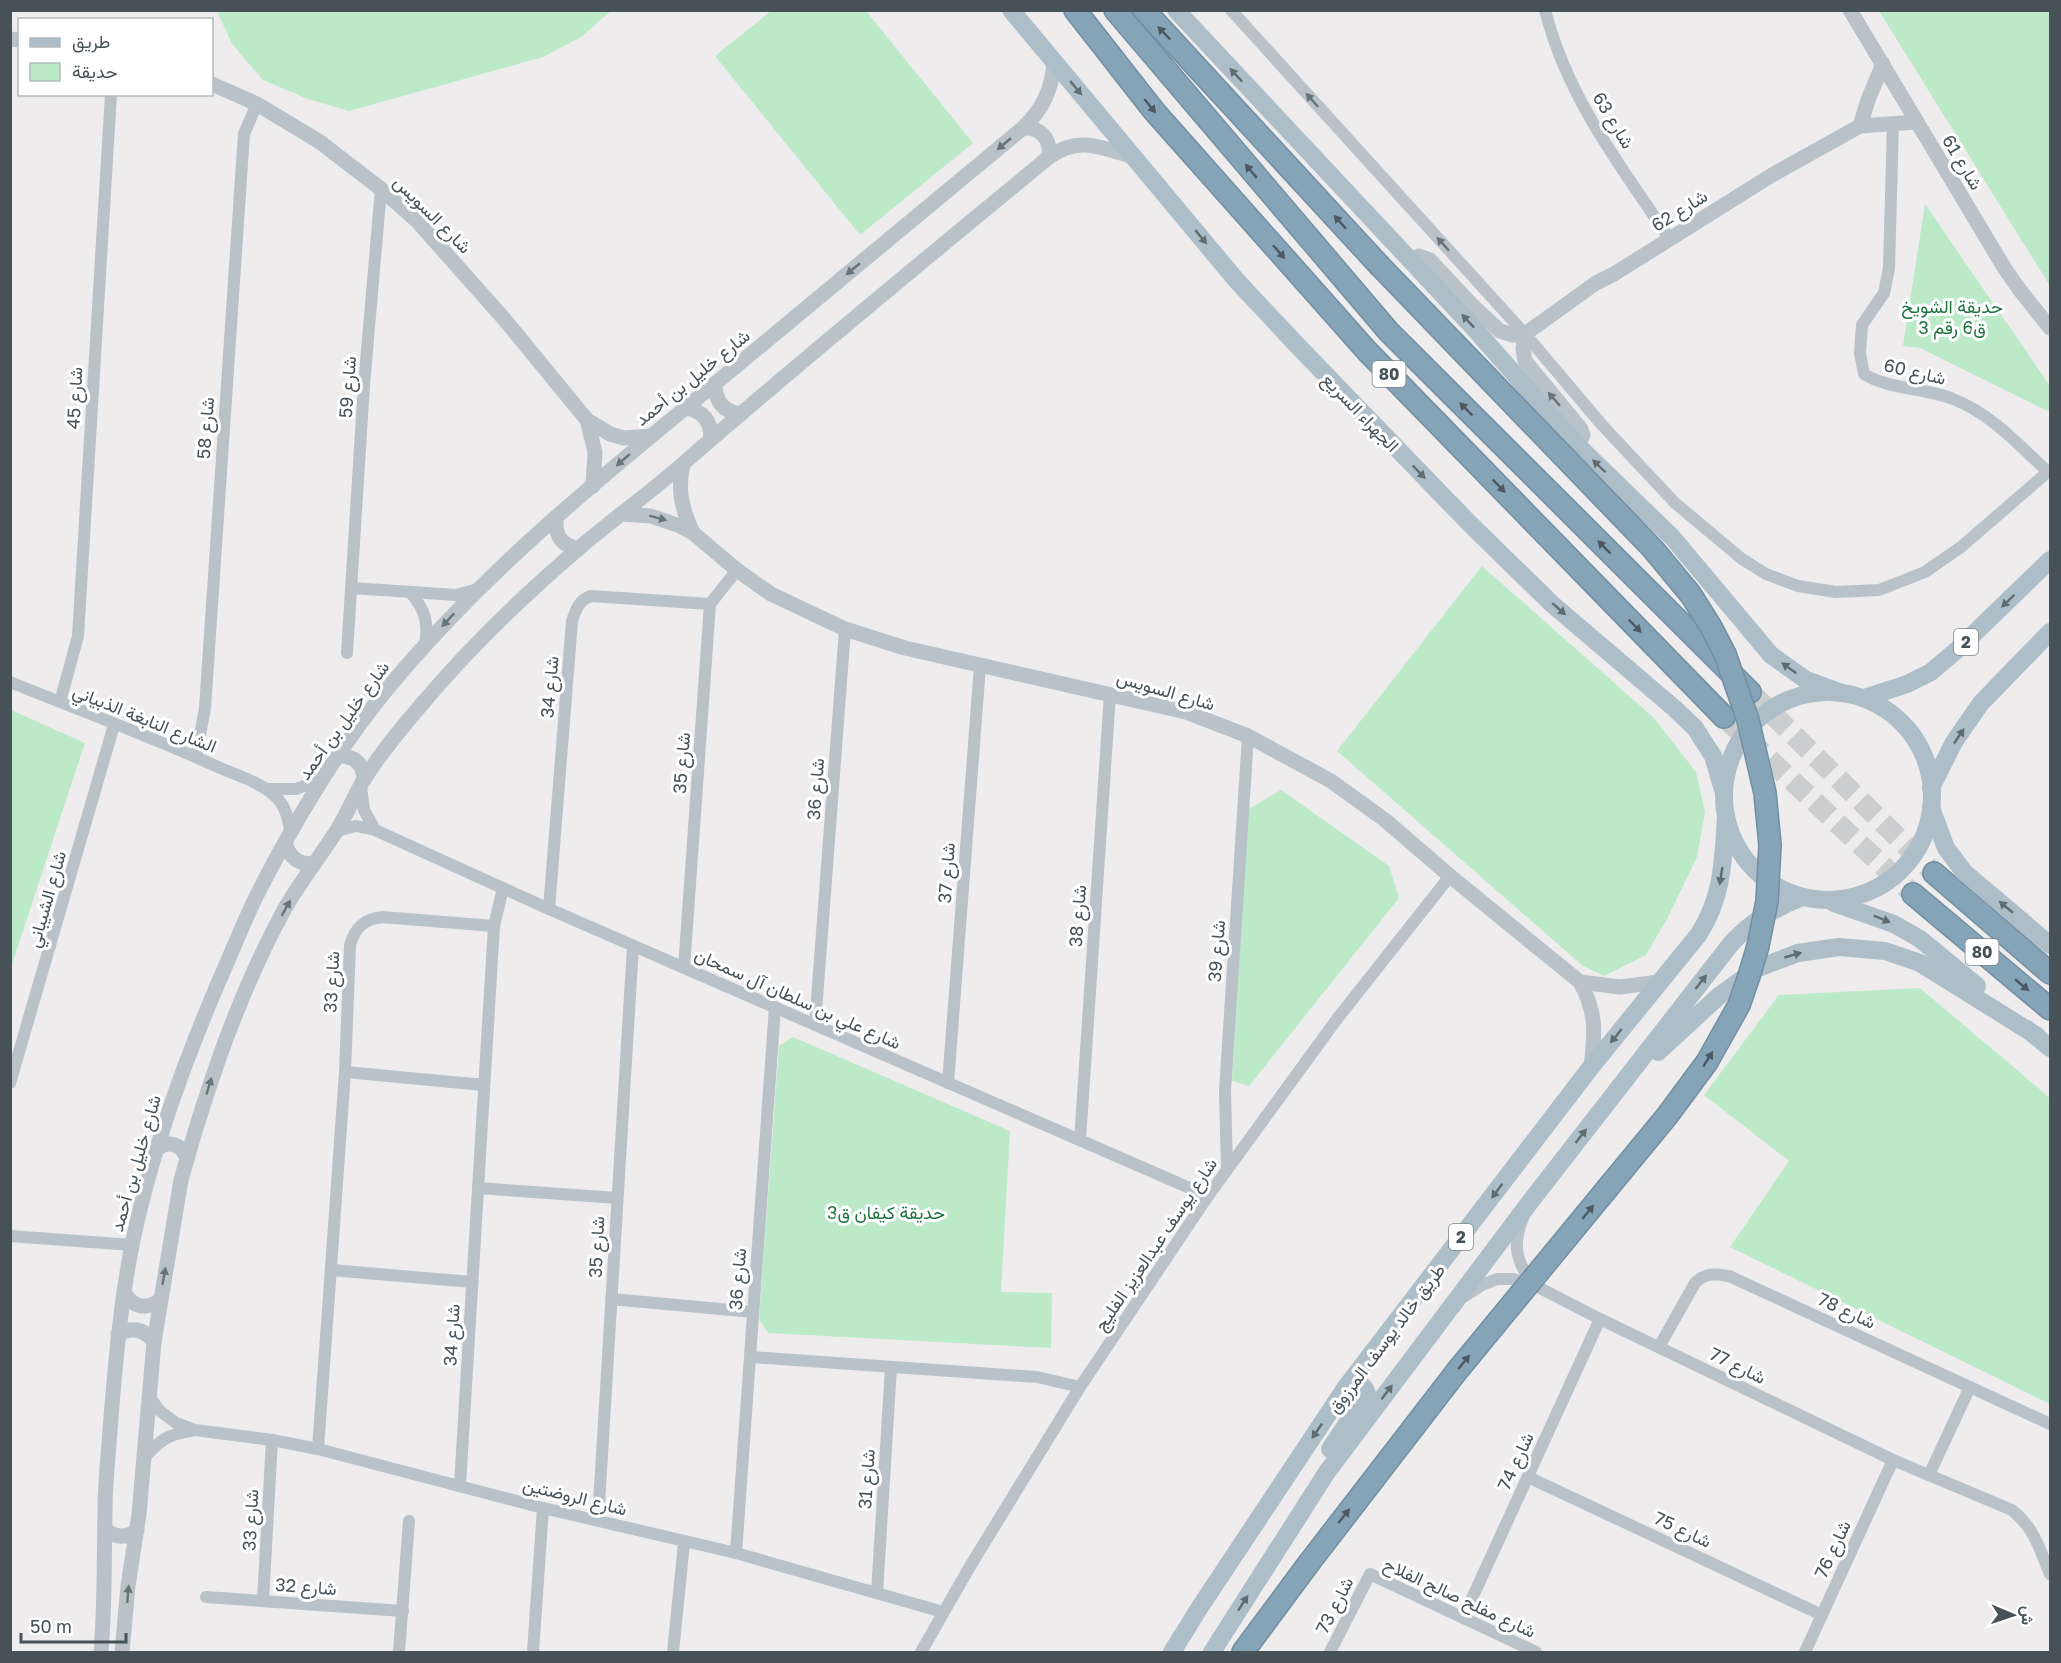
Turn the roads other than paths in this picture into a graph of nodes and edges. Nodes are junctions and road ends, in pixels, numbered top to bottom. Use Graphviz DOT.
graph roads {
  1 [pos="1011,10"];
  2 [pos="1075,10"];
  3 [pos="1115,10"];
  4 [pos="1144,10"];
  5 [pos="1176,10"];
  6 [pos="1231,10"];
  7 [pos="1545,10"];
  8 [pos="1850,10"];
  9 [pos="1054,62"];
  10 [pos="1883,64"];
  11 [pos="213,84"];
  12 [pos="111,96"];
  13 [pos="257,104"];
  14 [pos="1917,122"];
  15 [pos="1893,123"];
  16 [pos="1860,126"];
  17 [pos="1023,128"];
  18 [pos="1049,157"];
  19 [pos="1134,157"];
  20 [pos="381,189"];
  21 [pos="1670,239"];
  22 [pos="1409,260"];
  23 [pos="2050,328"];
  24 [pos="1525,334"];
  25 [pos="715,384"];
  26 [pos="686,408"];
  27 [pos="741,414"];
  28 [pos="587,420"];
  29 [pos="651,436"];
  30 [pos="711,438"];
  31 [pos="1578,446"];
  32 [pos="683,464"];
  33 [pos="2049,471"];
  34 [pos="593,486"];
  35 [pos="621,514"];
  36 [pos="556,517"];
  37 [pos="693,533"];
  38 [pos="578,549"];
  39 [pos="2050,560"];
  40 [pos="737,570"];
  41 [pos="352,588"];
  42 [pos="478,589"];
  43 [pos="410,592"];
  44 [pos="710,604"];
  45 [pos="845,629"];
  46 [pos="2050,632"];
  47 [pos="425,645"];
  48 [pos="347,653"];
  49 [pos="980,666"];
  50 [pos="10,682"];
  51 [pos="1750,692"];
  52 [pos="1842,693"];
  53 [pos="1110,694"];
  54 [pos="1864,698"];
  55 [pos="60,702"];
  56 [pos="1724,717"];
  57 [pos="114,725"];
  58 [pos="1248,736"];
  59 [pos="338,756"];
  60 [pos="196,757"];
  61 [pos="323,779"];
  62 [pos="362,783"];
  63 [pos="1931,788"];
  64 [pos="266,789"];
  65 [pos="1724,793"];
  66 [pos="1931,808"];
  67 [pos="1726,817"];
  68 [pos="375,830"];
  69 [pos="336,831"];
  70 [pos="287,838"];
  71 [pos="312,864"];
  72 [pos="1934,873"];
  73 [pos="1450,876"];
  74 [pos="503,888"];
  75 [pos="1913,894"];
  76 [pos="1802,897"];
  77 [pos="1826,900"];
  78 [pos="549,909"];
  79 [pos="494,926"];
  80 [pos="2050,945"];
  81 [pos="633,946"];
  82 [pos="684,968"];
  83 [pos="2050,973"];
  84 [pos="1580,982"];
  85 [pos="1659,982"];
  86 [pos="775,1007"];
  87 [pos="2050,1009"];
  88 [pos="815,1025"];
  89 [pos="2044,1042"];
  90 [pos="1591,1067"];
  91 [pos="345,1072"];
  92 [pos="10,1083"];
  93 [pos="948,1083"];
  94 [pos="484,1084"];
  95 [pos="1616,1092"];
  96 [pos="1080,1140"];
  97 [pos="156,1150"];
  98 [pos="187,1159"];
  99 [pos="1227,1169"];
  100 [pos="478,1188"];
  101 [pos="1208,1196"];
  102 [pos="617,1198"];
  103 [pos="1530,1202"];
  104 [pos="10,1236"];
  105 [pos="132,1245"];
  106 [pos="331,1270"];
  107 [pos="472,1282"];
  108 [pos="1532,1284"];
  109 [pos="124,1292"];
  110 [pos="611,1299"];
  111 [pos="160,1300"];
  112 [pos="1450,1308"];
  113 [pos="753,1312"];
  114 [pos="1600,1319"];
  115 [pos="118,1334"];
  116 [pos="154,1342"];
  117 [pos="1659,1347"];
  118 [pos="750,1357"];
  119 [pos="891,1367"];
  120 [pos="1080,1387"];
  121 [pos="1346,1387"];
  122 [pos="1970,1387"];
  123 [pos="148,1395"];
  124 [pos="2050,1424"];
  125 [pos="195,1430"];
  126 [pos="272,1440"];
  127 [pos="318,1449"];
  128 [pos="144,1458"];
  129 [pos="1893,1460"];
  130 [pos="1929,1475"];
  131 [pos="1528,1477"];
  132 [pos="460,1485"];
  133 [pos="543,1508"];
  134 [pos="598,1520"];
  135 [pos="409,1521"];
  136 [pos="105,1529"];
  137 [pos="136,1530"];
  138 [pos="684,1543"];
  139 [pos="736,1553"];
  140 [pos="1265,1569"];
  141 [pos="1370,1574"];
  142 [pos="2050,1574"];
  143 [pos="876,1593"];
  144 [pos="206,1597"];
  145 [pos="263,1601"];
  146 [pos="402,1611"];
  147 [pos="944,1612"];
  148 [pos="1822,1615"];
  149 [pos="1463,1618"];
  150 [pos="101,1653"];
  151 [pos="122,1653"];
  152 [pos="399,1653"];
  153 [pos="533,1653"];
  154 [pos="673,1653"];
  155 [pos="921,1653"];
  156 [pos="1172,1653"];
  157 [pos="1212,1653"];
  158 [pos="1243,1653"];
  159 [pos="1330,1653"];
  160 [pos="1536,1653"];
  161 [pos="1806,1653"];
  1 -- 9 [label="main road, الجهراء السريع"];
  2 -- 56 [label="highway, 80, one-way"];
  51 -- 3 [label="highway, 80, one-way"];
  158 -- 4 [label="highway, one-way, bridge"];
  22 -- 5 [label="main road, one-way"];
  24 -- 6 [label="street, one-way"];
  7 -- 21 [label="street, شارع 63"];
  8 -- 10 [label="street, شارع 61"];
  9 -- 17 [label="street, شارع خليل بن أحمد"];
  9 -- 19 [label="main road, الجهراء السريع, one-way"];
  10 -- 14 [label="street, شارع 61"];
  10 -- 16 [label="street"];
  11 -- 13 [label="street, شارع السويس"];
  12 -- 55 [label="street, شارع 45"];
  13 -- 20 [label="street, شارع السويس"];
  13 -- 60 [label="street, شارع 58"];
  14 -- 15 [label="street, شارع 62"];
  14 -- 23 [label="street, شارع 61"];
  15 -- 16 [label="street, شارع 62"];
  15 -- 33 [label="street, شارع 60"];
  16 -- 21 [label="street, شارع 62"];
  17 -- 18 [label="street"];
  17 -- 25 [label="street, شارع خليل بن أحمد, one-way"];
  18 -- 19 [label="street"];
  18 -- 27 [label="street"];
  19 -- 65 [label="main road, الجهراء السريع, one-way"];
  20 -- 28 [label="street, شارع السويس"];
  20 -- 41 [label="street, شارع 59"];
  21 -- 24 [label="street, شارع 62"];
  22 -- 24 [label="street"];
  31 -- 22 [label="main road, one-way"];
  31 -- 24 [label="street, one-way"];
  24 -- 33 [label="street"];
  25 -- 26 [label="street, شارع خليل بن أحمد"];
  25 -- 27 [label="street"];
  26 -- 29 [label="street, شارع خليل بن أحمد"];
  26 -- 30 [label="street"];
  27 -- 30 [label="street"];
  28 -- 29 [label="street, شارع السويس"];
  28 -- 34 [label="street, شارع السويس"];
  29 -- 34 [label="street, شارع خليل بن أحمد, one-way"];
  30 -- 32 [label="street"];
  52 -- 31 [label="main road, one-way"];
  32 -- 35 [label="street"];
  32 -- 37 [label="street, شارع السويس"];
  34 -- 36 [label="street, شارع خليل بن أحمد"];
  35 -- 37 [label="street, شارع السويس, one-way"];
  35 -- 38 [label="street"];
  36 -- 38 [label="street"];
  36 -- 42 [label="street, شارع خليل بن أحمد"];
  37 -- 40 [label="street, شارع السويس"];
  38 -- 62 [label="street"];
  39 -- 54 [label="main road, 2, one-way"];
  40 -- 44 [label="street"];
  40 -- 45 [label="street, شارع السويس"];
  41 -- 43 [label="street"];
  41 -- 48 [label="street, شارع 59"];
  42 -- 43 [label="street"];
  42 -- 47 [label="street, شارع خليل بن أحمد, one-way"];
  43 -- 47 [label="street"];
  44 -- 78 [label="street, شارع 34"];
  44 -- 82 [label="street, شارع 35"];
  45 -- 49 [label="street, شارع السويس"];
  45 -- 88 [label="street, شارع 36"];
  63 -- 46 [label="main road, one-way"];
  47 -- 59 [label="street, شارع خليل بن أحمد"];
  49 -- 53 [label="street, شارع السويس"];
  49 -- 93 [label="street, شارع 37"];
  50 -- 55 [label="street, الشارع النابغة الذبياني"];
  52 -- 54 [label="main road"];
  52 -- 65 [label="main road"];
  53 -- 58 [label="street, شارع السويس"];
  53 -- 96 [label="street, شارع 38"];
  54 -- 63 [label="main road"];
  55 -- 57 [label="street, الشارع النابغة الذبياني"];
  57 -- 60 [label="street, الشارع النابغة الذبياني"];
  57 -- 92 [label="street, شارع الشيباني"];
  58 -- 73 [label="street, شارع السويس"];
  58 -- 99 [label="street, 39 شارع"];
  59 -- 61 [label="street, شارع خليل بن أحمد"];
  59 -- 62 [label="street"];
  60 -- 64 [label="street, الشارع النابغة الذبياني"];
  61 -- 64 [label="street, الشارع النابغة الذبياني"];
  61 -- 70 [label="street, شارع خليل بن أحمد"];
  62 -- 68 [label="street"];
  62 -- 69 [label="street"];
  63 -- 66 [label="main road"];
  64 -- 70 [label="street, الشارع النابغة الذبياني"];
  65 -- 67 [label="main road"];
  66 -- 77 [label="main road"];
  80 -- 66 [label="main road, one-way"];
  67 -- 76 [label="main road"];
  67 -- 85 [label="main road, طريق خالد يوسف المرزوق / 2, one-way"];
  68 -- 69 [label="street, شارع علي بن سلطان آل سمحان"];
  68 -- 74 [label="street, شارع علي بن سلطان آل سمحان"];
  69 -- 71 [label="street"];
  70 -- 71 [label="street"];
  70 -- 97 [label="street, شارع خليل بن أحمد"];
  98 -- 71 [label="street, one-way"];
  72 -- 83 [label="highway, 80"];
  73 -- 84 [label="street, شارع السويس"];
  73 -- 99 [label="street, شارع يوسف عبدالعزيز الفليج"];
  74 -- 78 [label="street, شارع علي بن سلطان آل سمحان"];
  74 -- 79 [label="street, شارع 34"];
  75 -- 87 [label="highway, 80, one-way"];
  76 -- 77 [label="main road"];
  95 -- 76 [label="main road, طريق خالد يوسف المرزوق / 2, one-way"];
  77 -- 89 [label="main road, one-way"];
  78 -- 81 [label="street, شارع علي بن سلطان آل سمحان"];
  79 -- 91 [label="street, شارع 33"];
  79 -- 94 [label="street, شارع 34"];
  81 -- 82 [label="street, شارع علي بن سلطان آل سمحان"];
  81 -- 102 [label="street, شارع 35"];
  82 -- 86 [label="street, شارع علي بن سلطان آل سمحان"];
  84 -- 85 [label="street"];
  84 -- 90 [label="street, شارع السويس"];
  85 -- 90 [label="main road, طريق خالد يوسف المرزوق / 2, one-way"];
  86 -- 88 [label="street, شارع علي بن سلطان آل سمحان"];
  86 -- 113 [label="street, شارع 36"];
  88 -- 93 [label="street, شارع علي بن سلطان آل سمحان"];
  95 -- 89 [label="main road, one-way"];
  90 -- 121 [label="main road, طريق خالد يوسف المرزوق / 2, one-way"];
  91 -- 94 [label="street"];
  91 -- 106 [label="street, شارع 33"];
  93 -- 96 [label="street, شارع علي بن سلطان آل سمحان"];
  94 -- 100 [label="street, شارع 34"];
  103 -- 95 [label="main road, طريق خالد يوسف المرزوق / 2, one-way"];
  96 -- 101 [label="street, شارع علي بن سلطان آل سمحان"];
  97 -- 98 [label="street"];
  97 -- 105 [label="street, شارع خليل بن أحمد"];
  111 -- 98 [label="street, one-way"];
  99 -- 101 [label="street, شارع يوسف عبدالعزيز الفليج"];
  100 -- 102 [label="street"];
  100 -- 107 [label="street, شارع 34"];
  101 -- 120 [label="street, شارع يوسف عبدالعزيز الفليج"];
  102 -- 110 [label="street, شارع 35"];
  103 -- 108 [label="street"];
  103 -- 112 [label="main road, طريق خالد يوسف المرزوق / 2"];
  104 -- 105 [label="street"];
  105 -- 109 [label="street, شارع خليل بن أحمد"];
  106 -- 107 [label="street"];
  106 -- 127 [label="street, شارع 33"];
  107 -- 132 [label="street, شارع 34"];
  108 -- 112 [label="street, شارع 77"];
  108 -- 114 [label="street, شارع 77"];
  109 -- 111 [label="street"];
  109 -- 115 [label="street, شارع خليل بن أحمد"];
  110 -- 113 [label="street, شارع 35"];
  110 -- 134 [label="street, شارع 35"];
  111 -- 116 [label="street"];
  140 -- 112 [label="main road, طريق خالد يوسف المرزوق / 2, one-way"];
  113 -- 118 [label="street, شارع 36"];
  114 -- 117 [label="street, شارع 77"];
  114 -- 131 [label="street, شارع 74"];
  115 -- 116 [label="street"];
  115 -- 136 [label="street, شارع خليل بن أحمد"];
  116 -- 123 [label="street"];
  117 -- 122 [label="street, شارع 78"];
  117 -- 129 [label="street, شارع 77"];
  118 -- 119 [label="street"];
  118 -- 139 [label="street, شارع 36"];
  119 -- 120 [label="street"];
  119 -- 143 [label="street, شارع 31"];
  120 -- 147 [label="street, شارع يوسف عبدالعزيز الفليج"];
  121 -- 140 [label="main road"];
  121 -- 156 [label="main road, طريق خالد يوسف المرزوق / 2, one-way"];
  122 -- 124 [label="street, شارع 78"];
  122 -- 130 [label="street"];
  123 -- 125 [label="street, شارع الروضتين"];
  123 -- 128 [label="street"];
  125 -- 126 [label="street, شارع الروضتين"];
  125 -- 128 [label="street, شارع الروضتين"];
  126 -- 127 [label="street, شارع الروضتين"];
  126 -- 145 [label="street, شارع 33"];
  127 -- 132 [label="street, شارع الروضتين"];
  128 -- 137 [label="street"];
  129 -- 130 [label="street, شارع 77"];
  129 -- 148 [label="street, شارع 76"];
  130 -- 142 [label="street, شارع 77"];
  131 -- 148 [label="street, شارع 75"];
  131 -- 149 [label="street, شارع 74"];
  132 -- 133 [label="street, شارع الروضتين"];
  133 -- 134 [label="street, شارع الروضتين"];
  133 -- 153 [label="street"];
  134 -- 138 [label="street, شارع الروضتين"];
  135 -- 146 [label="street"];
  136 -- 137 [label="street"];
  136 -- 150 [label="street, شارع خليل بن أحمد"];
  151 -- 137 [label="street, one-way"];
  138 -- 139 [label="street, شارع الروضتين"];
  138 -- 154 [label="street"];
  139 -- 143 [label="street, شارع الروضتين"];
  157 -- 140 [label="main road, طريق خالد يوسف المرزوق / 2, one-way"];
  141 -- 149 [label="street, شارع مفلح صالح الفلاح"];
  141 -- 159 [label="street, شارع 73"];
  143 -- 147 [label="street, شارع الروضتين"];
  144 -- 145 [label="street, شارع 32"];
  145 -- 146 [label="street, شارع 32"];
  146 -- 152 [label="street"];
  147 -- 155 [label="street, شارع يوسف عبدالعزيز الفليج"];
  148 -- 161 [label="street, شارع 76"];
  149 -- 160 [label="street, شارع مفلح صالح الفلاح"];
}
